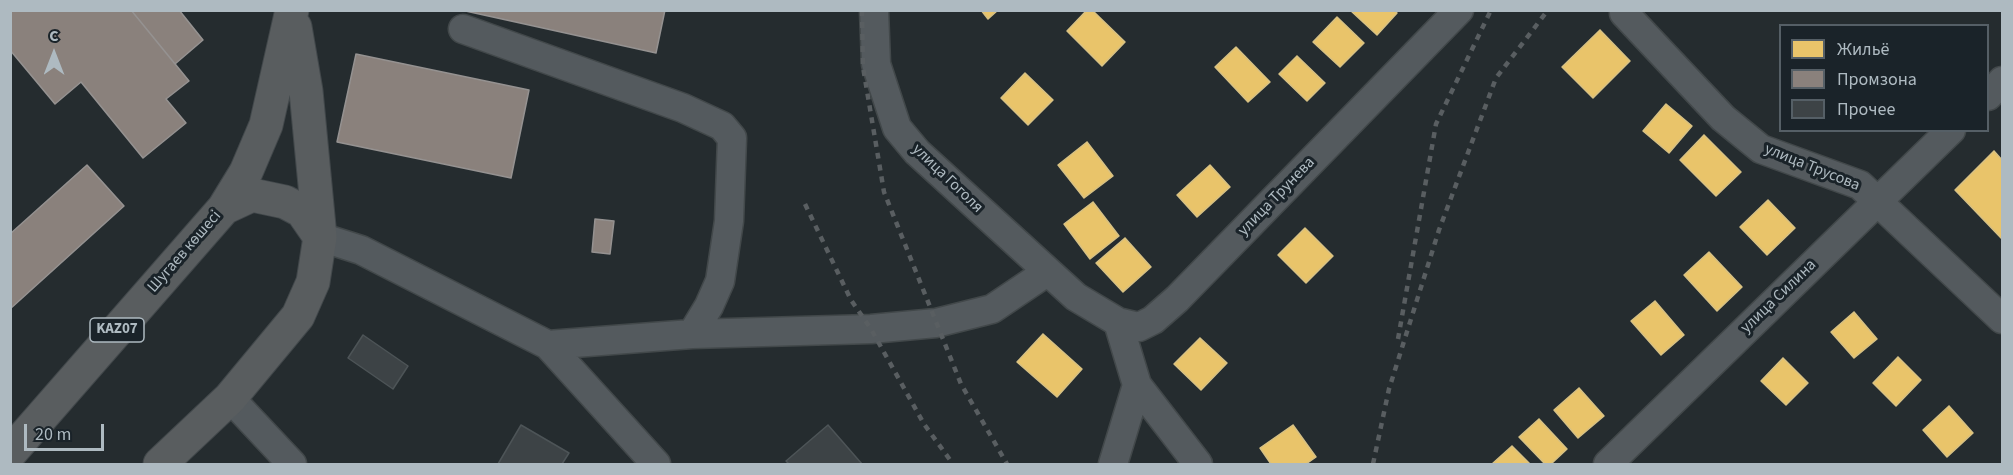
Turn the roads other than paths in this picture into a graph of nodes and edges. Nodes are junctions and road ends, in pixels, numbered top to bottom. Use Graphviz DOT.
graph roads {
  1 [pos="1459,10"];
  2 [pos="292,12"];
  3 [pos="1624,14"];
  4 [pos="874,19"];
  5 [pos="463,29"];
  6 [pos="2002,82"];
  7 [pos="1989,95"];
  8 [pos="1949,132"];
  9 [pos="1878,201"];
  10 [pos="224,208"];
  11 [pos="320,237"];
  12 [pos="1047,272"];
  13 [pos="1076,297"];
  14 [pos="2002,319"];
  15 [pos="1118,322"];
  16 [pos="692,334"];
  17 [pos="548,345"];
  18 [pos="1137,385"];
  19 [pos="230,398"];
  20 [pos="10,453"];
  21 [pos="160,465"];
  22 [pos="292,465"];
  23 [pos="656,465"];
  24 [pos="1113,465"];
  25 [pos="1198,465"];
  26 [pos="1608,465"];
  1 -- 15 [label="street, улица Трунева"];
  2 -- 10 [label="highway, Шугаев көшесі / KAZ07"];
  2 -- 11 [label="highway, Шугаев көшесі / KAZ07"];
  3 -- 9 [label="street, улица Трусова"];
  4 -- 12 [label="street, улица Гоголя"];
  5 -- 16 [label="street"];
  6 -- 7 [label="street"];
  8 -- 9 [label="street, улица Силина"];
  9 -- 14 [label="street, улица Трусова"];
  9 -- 26 [label="street, улица Силина"];
  10 -- 11 [label="highway, KAZ07"];
  10 -- 20 [label="highway, Шугаев көшесі / KAZ07"];
  11 -- 17 [label="street"];
  11 -- 19 [label="highway, Шугаев көшесі / KAZ07"];
  12 -- 13 [label="street, улица Гоголя"];
  12 -- 16 [label="street"];
  13 -- 15 [label="street, улица Трунева"];
  15 -- 18 [label="street"];
  16 -- 17 [label="street"];
  17 -- 23 [label="street"];
  18 -- 24 [label="street"];
  18 -- 25 [label="street"];
  19 -- 21 [label="highway, Шугаев көшесі / KAZ07"];
  19 -- 22 [label="street"];
}
